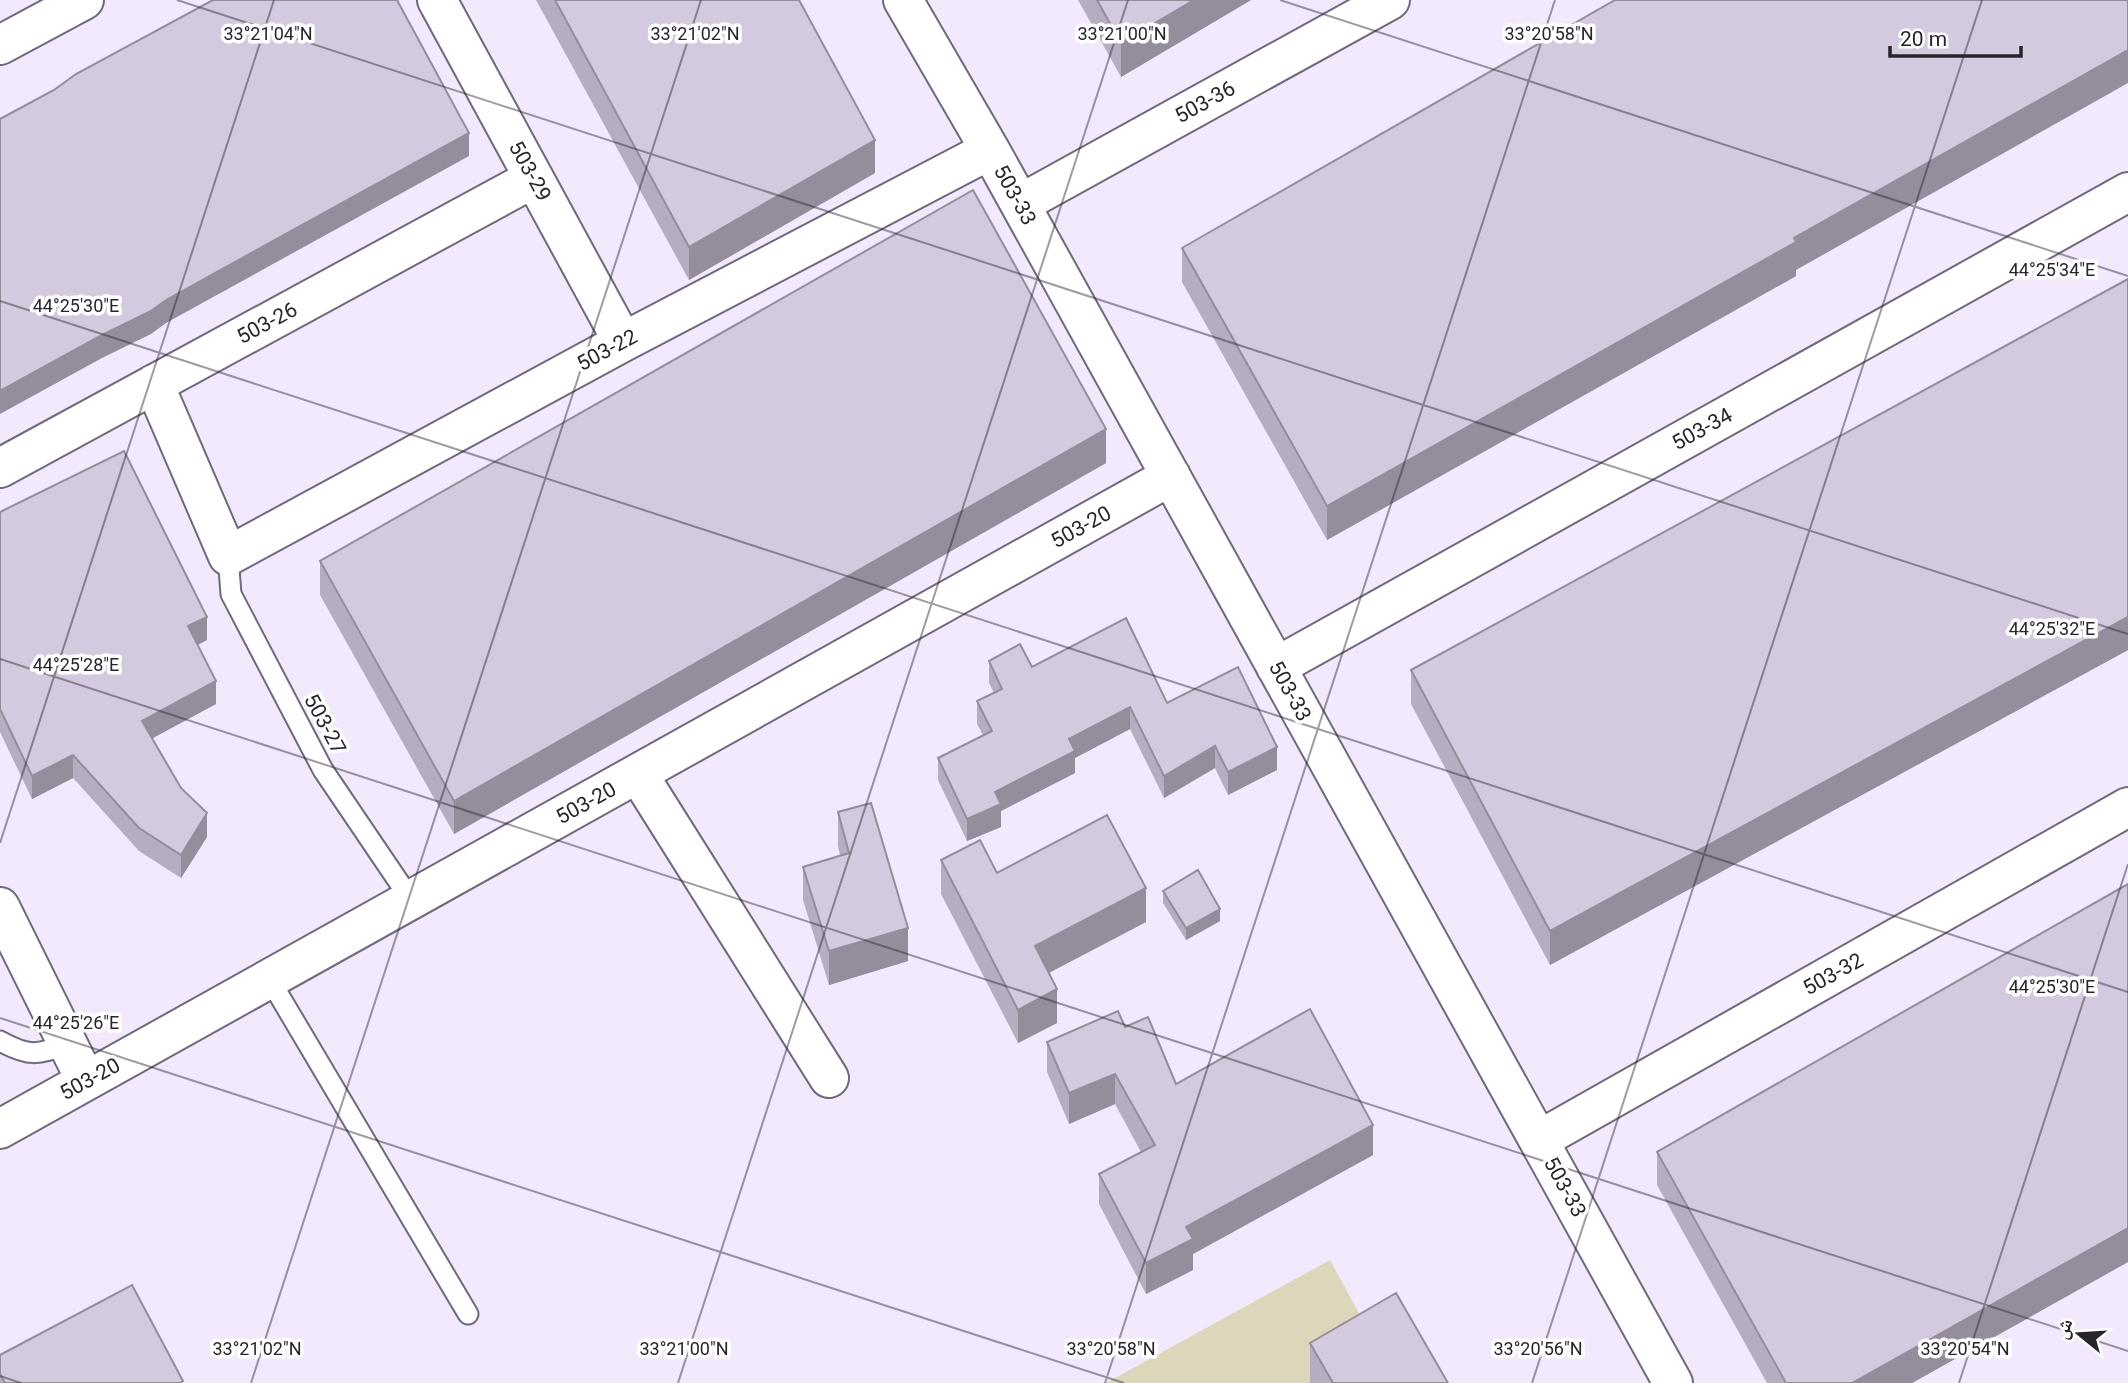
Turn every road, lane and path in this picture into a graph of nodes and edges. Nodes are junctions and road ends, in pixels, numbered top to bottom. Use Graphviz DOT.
graph roads {
  1 [pos="84,0"];
  2 [pos="437,0"];
  3 [pos="903,0"];
  4 [pos="1391,0"];
  5 [pos="0,45"];
  6 [pos="990,150"];
  7 [pos="534,178"];
  8 [pos="2128,192"];
  9 [pos="1020,204"];
  10 [pos="623,342"];
  11 [pos="153,384"];
  12 [pos="0,468"];
  13 [pos="1171,476"];
  14 [pos="228,556"];
  15 [pos="1276,667"];
  16 [pos="638,774"];
  17 [pos="2128,807"];
  18 [pos="411,900"];
  19 [pos="0,907"];
  20 [pos="270,980"];
  21 [pos="0,1041"];
  22 [pos="68,1044"];
  23 [pos="829,1078"];
  24 [pos="86,1081"];
  25 [pos="0,1129"];
  26 [pos="1539,1140"];
  27 [pos="468,1314"];
  28 [pos="1673,1383"];
  1 -- 5 [label="street"];
  2 -- 7 [label="street, 503-29"];
  3 -- 6 [label="street, 503-33"];
  4 -- 9 [label="street, 503-36"];
  6 -- 9 [label="street, 503-33"];
  6 -- 10 [label="street, 503-22"];
  7 -- 10 [label="street, 503-29"];
  7 -- 11 [label="street, 503-26"];
  8 -- 15 [label="street, 503-34"];
  9 -- 13 [label="street, 503-33"];
  10 -- 14 [label="street, 503-22"];
  11 -- 12 [label="street, 503-26"];
  11 -- 14 [label="street"];
  13 -- 15 [label="street, 503-33"];
  13 -- 16 [label="street, 503-20"];
  14 -- 18 [label="lane, 503-27"];
  15 -- 26 [label="street, 503-33"];
  16 -- 18 [label="street, 503-20"];
  16 -- 23 [label="street"];
  17 -- 26 [label="street, 503-32"];
  18 -- 20 [label="street, 503-20"];
  19 -- 22 [label="street"];
  20 -- 24 [label="street, 503-20"];
  20 -- 27 [label="lane"];
  21 -- 22 [label="lane"];
  22 -- 24 [label="street"];
  24 -- 25 [label="street, 503-20"];
  26 -- 28 [label="street, 503-33"];
}
